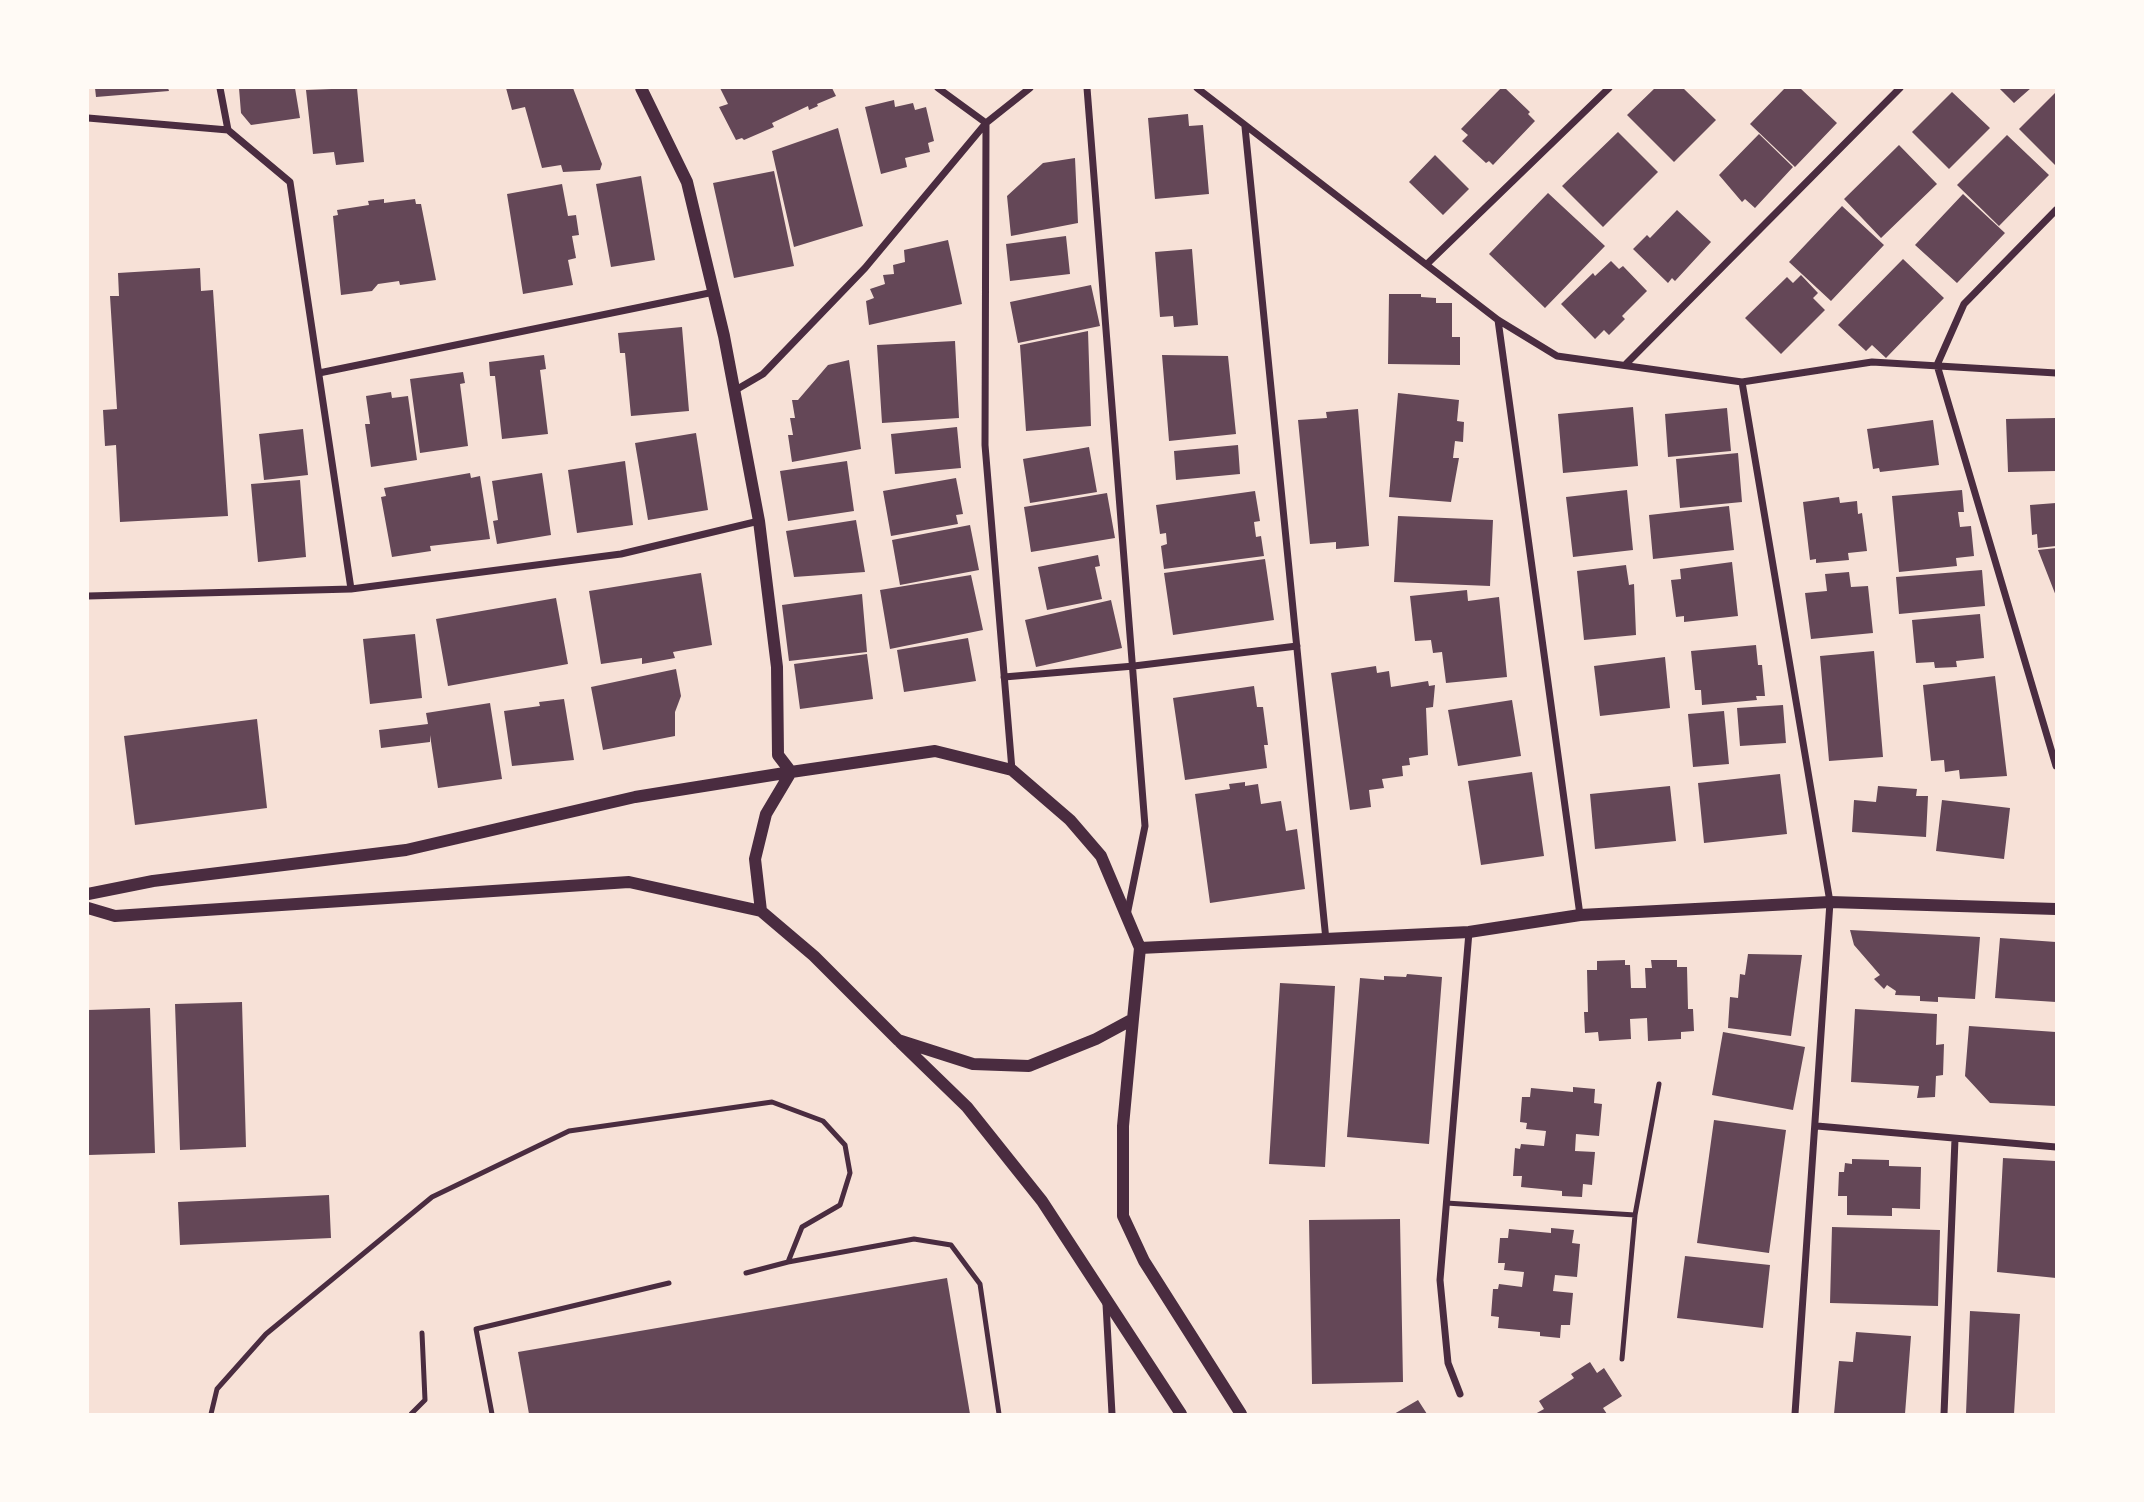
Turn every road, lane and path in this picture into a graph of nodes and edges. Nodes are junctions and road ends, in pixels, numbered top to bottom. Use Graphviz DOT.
graph roads {
  1 [pos="220,88"];
  2 [pos="641,88"];
  3 [pos="938,88"];
  4 [pos="1030,88"];
  5 [pos="1087,88"];
  6 [pos="1197,88"];
  7 [pos="1609,88"];
  8 [pos="1900,88"];
  9 [pos="88,118"];
  10 [pos="986,123"];
  11 [pos="1245,127"];
  12 [pos="228,130"];
  13 [pos="2056,210"];
  14 [pos="1427,264"];
  15 [pos="713,292"];
  16 [pos="1498,320"];
  17 [pos="1625,365"];
  18 [pos="1937,365"];
  19 [pos="319,373"];
  20 [pos="2056,373"];
  21 [pos="1742,382"];
  22 [pos="734,391"];
  23 [pos="759,521"];
  24 [pos="351,589"];
  25 [pos="88,596"];
  26 [pos="1297,646"];
  27 [pos="1134,666"];
  28 [pos="1004,677"];
  29 [pos="2056,765"];
  30 [pos="1012,770"];
  31 [pos="791,772"];
  32 [pos="88,894"];
  33 [pos="1830,902"];
  34 [pos="88,908"];
  35 [pos="2056,909"];
  36 [pos="761,911"];
  37 [pos="1127,915"];
  38 [pos="1580,915"];
  39 [pos="1469,932"];
  40 [pos="1326,940"];
  41 [pos="1140,948"];
  42 [pos="1133,1019"];
  43 [pos="898,1040"];
  44 [pos="1659,1084"];
  45 [pos="1817,1126"];
  46 [pos="1955,1139"];
  47 [pos="2056,1147"];
  48 [pos="1446,1203"];
  49 [pos="1635,1215"];
  50 [pos="788,1262"];
  51 [pos="747,1273"];
  52 [pos="669,1283"];
  53 [pos="1105,1296"];
  54 [pos="422,1333"];
  55 [pos="1622,1359"];
  56 [pos="1460,1394"];
  57 [pos="211,1415"];
  58 [pos="411,1415"];
  59 [pos="492,1415"];
  60 [pos="999,1415"];
  61 [pos="1112,1415"];
  62 [pos="1181,1415"];
  63 [pos="1241,1415"];
  64 [pos="1795,1415"];
  65 [pos="1944,1415"];
  1 -- 12 [label="street"];
  2 -- 15 [label="street"];
  3 -- 10 [label="street"];
  4 -- 10 [label="street"];
  5 -- 27 [label="street"];
  6 -- 11 [label="street"];
  7 -- 14 [label="street"];
  8 -- 17 [label="street"];
  9 -- 12 [label="street"];
  10 -- 22 [label="street"];
  10 -- 28 [label="street"];
  11 -- 14 [label="street"];
  11 -- 26 [label="street"];
  12 -- 19 [label="street"];
  13 -- 18 [label="street"];
  14 -- 16 [label="street"];
  15 -- 19 [label="street"];
  15 -- 22 [label="street"];
  16 -- 17 [label="street"];
  16 -- 38 [label="street"];
  17 -- 21 [label="street"];
  18 -- 20 [label="street"];
  18 -- 21 [label="street"];
  18 -- 29 [label="street"];
  19 -- 24 [label="street"];
  21 -- 33 [label="street"];
  22 -- 23 [label="street"];
  23 -- 24 [label="street"];
  23 -- 31 [label="street"];
  24 -- 25 [label="street"];
  26 -- 27 [label="street"];
  26 -- 40 [label="street"];
  27 -- 28 [label="street"];
  27 -- 37 [label="street"];
  28 -- 30 [label="street"];
  30 -- 31 [label="street"];
  30 -- 37 [label="street"];
  31 -- 32 [label="street"];
  31 -- 36 [label="street"];
  33 -- 35 [label="street"];
  33 -- 38 [label="street"];
  33 -- 45 [label="street"];
  34 -- 36 [label="street"];
  36 -- 43 [label="street"];
  37 -- 41 [label="street"];
  38 -- 39 [label="street"];
  39 -- 40 [label="street"];
  39 -- 48 [label="street"];
  40 -- 41 [label="street"];
  41 -- 42 [label="street"];
  42 -- 43 [label="street"];
  42 -- 63 [label="street"];
  43 -- 53 [label="street"];
  44 -- 49 [label="lane"];
  45 -- 46 [label="street"];
  45 -- 64 [label="street"];
  46 -- 47 [label="street"];
  46 -- 65 [label="street"];
  48 -- 49 [label="lane"];
  48 -- 56 [label="street"];
  49 -- 55 [label="lane"];
  50 -- 51 [label="lane"];
  50 -- 57 [label="lane"];
  50 -- 60 [label="lane"];
  52 -- 59 [label="lane"];
  53 -- 61 [label="street"];
  53 -- 62 [label="street"];
  54 -- 58 [label="lane"];
}
